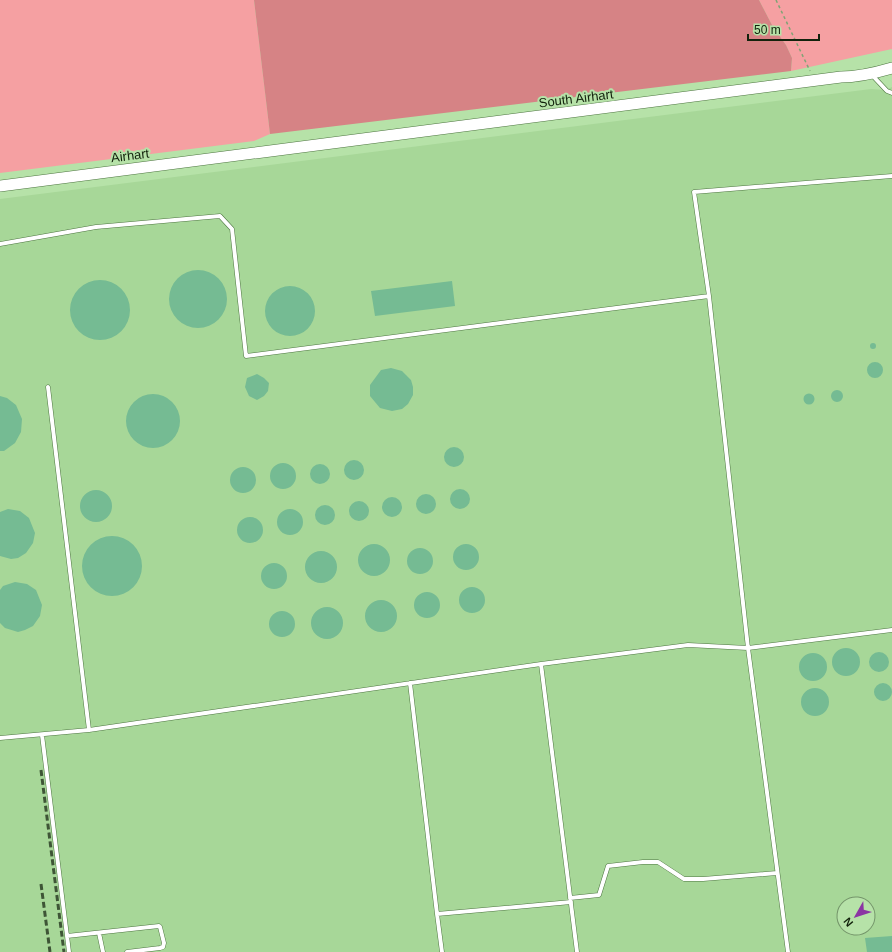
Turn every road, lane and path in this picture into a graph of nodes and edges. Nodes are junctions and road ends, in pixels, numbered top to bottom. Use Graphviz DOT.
graph roads {
  1 [pos="776,0"];
  2 [pos="892,68"];
  3 [pos="810,71"];
  4 [pos="871,74"];
  5 [pos="892,93"];
  6 [pos="263,153"];
  7 [pos="892,176"];
  8 [pos="0,186"];
  9 [pos="0,244"];
  10 [pos="709,296"];
  11 [pos="48,387"];
  12 [pos="892,630"];
  13 [pos="748,648"];
  14 [pos="541,664"];
  15 [pos="410,683"];
  16 [pos="89,730"];
  17 [pos="42,735"];
  18 [pos="0,738"];
  19 [pos="777,873"];
  20 [pos="570,900"];
  21 [pos="436,914"];
  22 [pos="99,932"];
  23 [pos="67,936"];
  24 [pos="69,952"];
  25 [pos="103,952"];
  26 [pos="127,952"];
  27 [pos="442,952"];
  28 [pos="577,952"];
  29 [pos="788,952"];
  1 -- 3 [label="path"];
  2 -- 4 [label="street, South Airhart"];
  4 -- 5 [label="lane"];
  4 -- 6 [label="street, South Airhart"];
  6 -- 8 [label="street, Airhart"];
  7 -- 10 [label="lane"];
  9 -- 10 [label="lane"];
  10 -- 13 [label="lane"];
  11 -- 16 [label="lane"];
  12 -- 13 [label="lane"];
  13 -- 14 [label="lane"];
  13 -- 19 [label="lane"];
  14 -- 15 [label="lane"];
  14 -- 20 [label="lane"];
  15 -- 16 [label="lane"];
  15 -- 21 [label="lane"];
  16 -- 17 [label="lane"];
  17 -- 18 [label="lane"];
  17 -- 23 [label="lane"];
  19 -- 20 [label="lane"];
  19 -- 29 [label="lane"];
  20 -- 21 [label="lane"];
  20 -- 28 [label="lane"];
  21 -- 27 [label="lane"];
  22 -- 23 [label="lane"];
  22 -- 25 [label="lane"];
  22 -- 26 [label="lane"];
  23 -- 24 [label="lane"];
}
